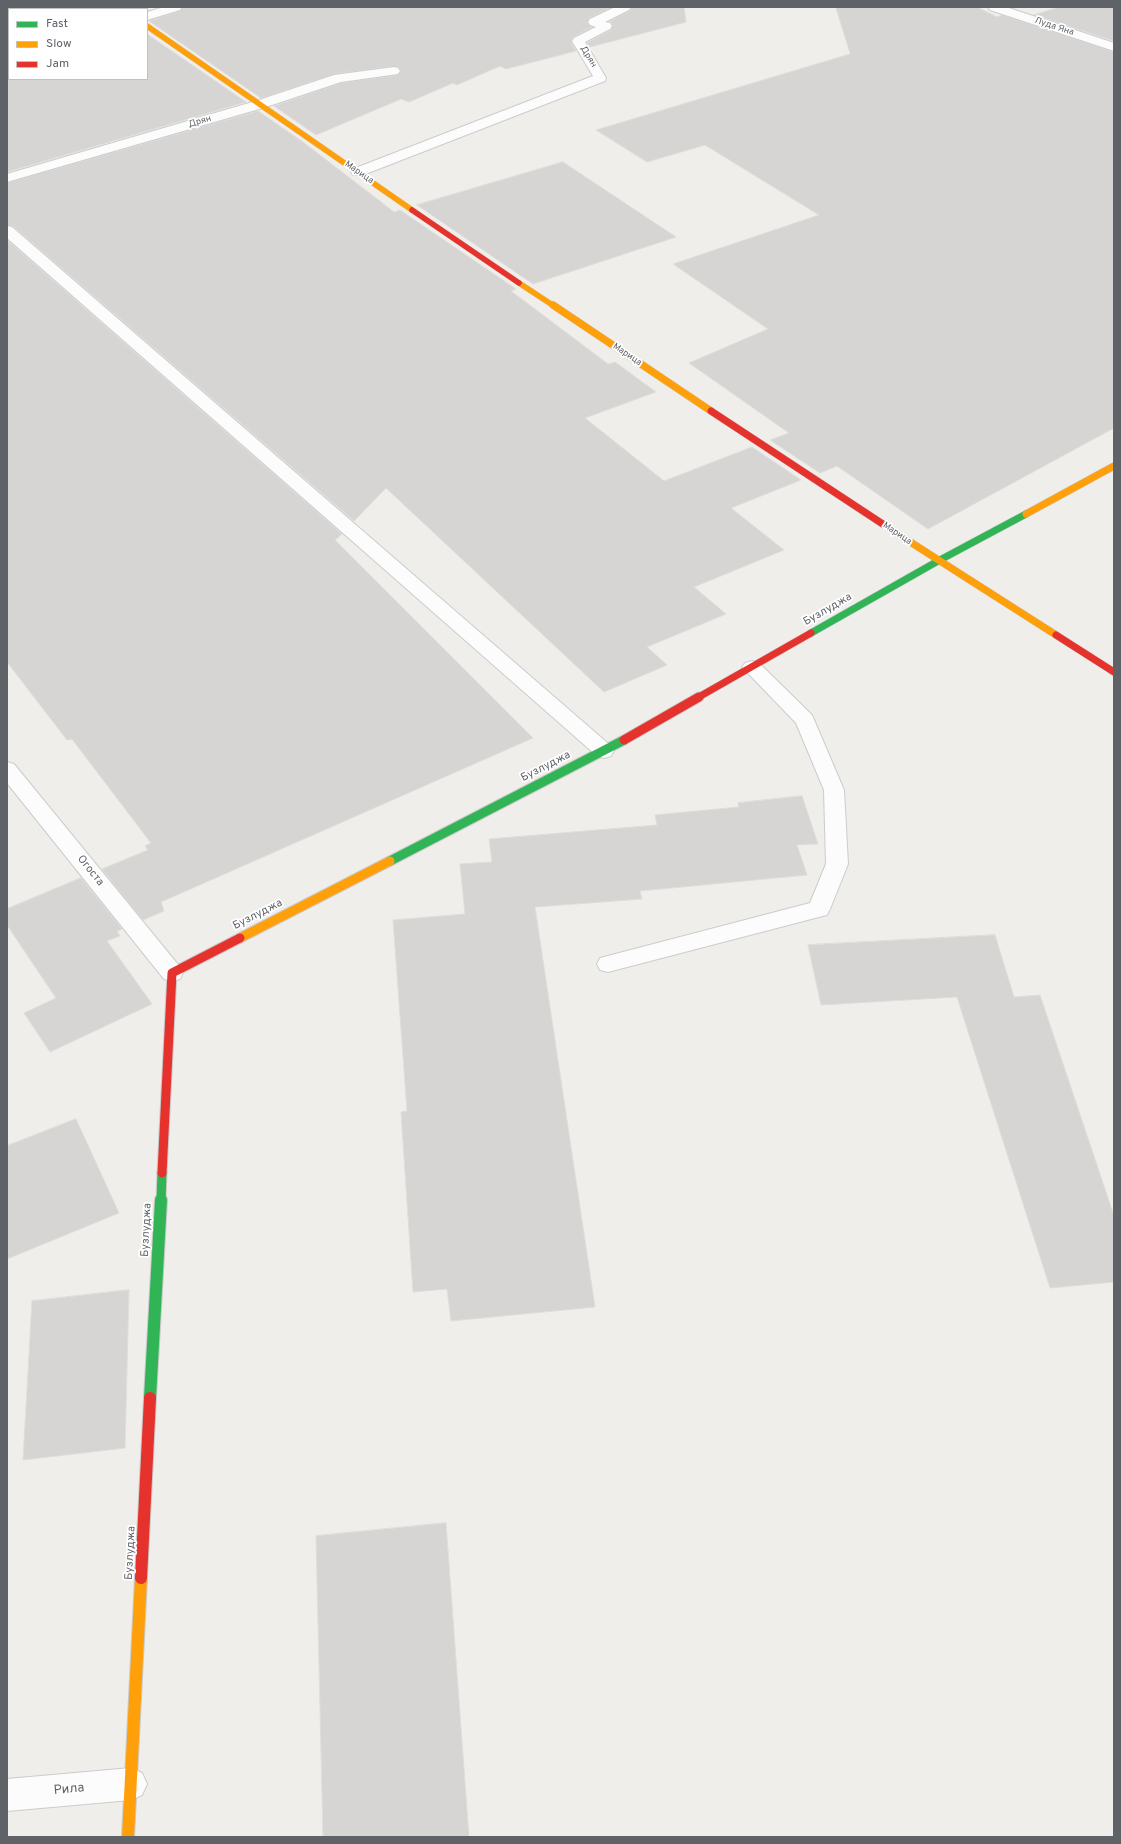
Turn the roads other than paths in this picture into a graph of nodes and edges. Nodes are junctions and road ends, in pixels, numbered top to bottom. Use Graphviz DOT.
graph roads {
  1 [pos="176,7"];
  2 [pos="625,7"];
  3 [pos="994,7"];
  4 [pos="148,16"];
  5 [pos="148,27"];
  6 [pos="1114,47"];
  7 [pos="394,71"];
  8 [pos="261,104"];
  9 [pos="358,172"];
  10 [pos="7,178"];
  11 [pos="7,230"];
  12 [pos="1114,466"];
  13 [pos="938,561"];
  14 [pos="752,667"];
  15 [pos="1114,672"];
  16 [pos="604,751"];
  17 [pos="7,769"];
  18 [pos="608,964"];
  19 [pos="172,973"];
  20 [pos="131,1784"];
  21 [pos="7,1795"];
  22 [pos="128,1837"];
  1 -- 4 [label="street"];
  2 -- 9 [label="street, Дрян"];
  3 -- 6 [label="street, Луда Яна"];
  5 -- 8 [label="street, Марица"];
  7 -- 8 [label="street, Дрян"];
  8 -- 9 [label="street, Марица"];
  8 -- 10 [label="street, Дрян"];
  9 -- 13 [label="street, Марица"];
  11 -- 16 [label="street"];
  12 -- 13 [label="street, Бузлуджа"];
  13 -- 14 [label="street, Бузлуджа"];
  13 -- 15 [label="street, Марица"];
  14 -- 16 [label="street, Бузлуджа"];
  14 -- 18 [label="street"];
  16 -- 19 [label="street, Бузлуджа"];
  17 -- 19 [label="street, Огоста"];
  19 -- 20 [label="street, Бузлуджа"];
  20 -- 21 [label="street, Рила"];
  20 -- 22 [label="street, Бузлуджа"];
}
